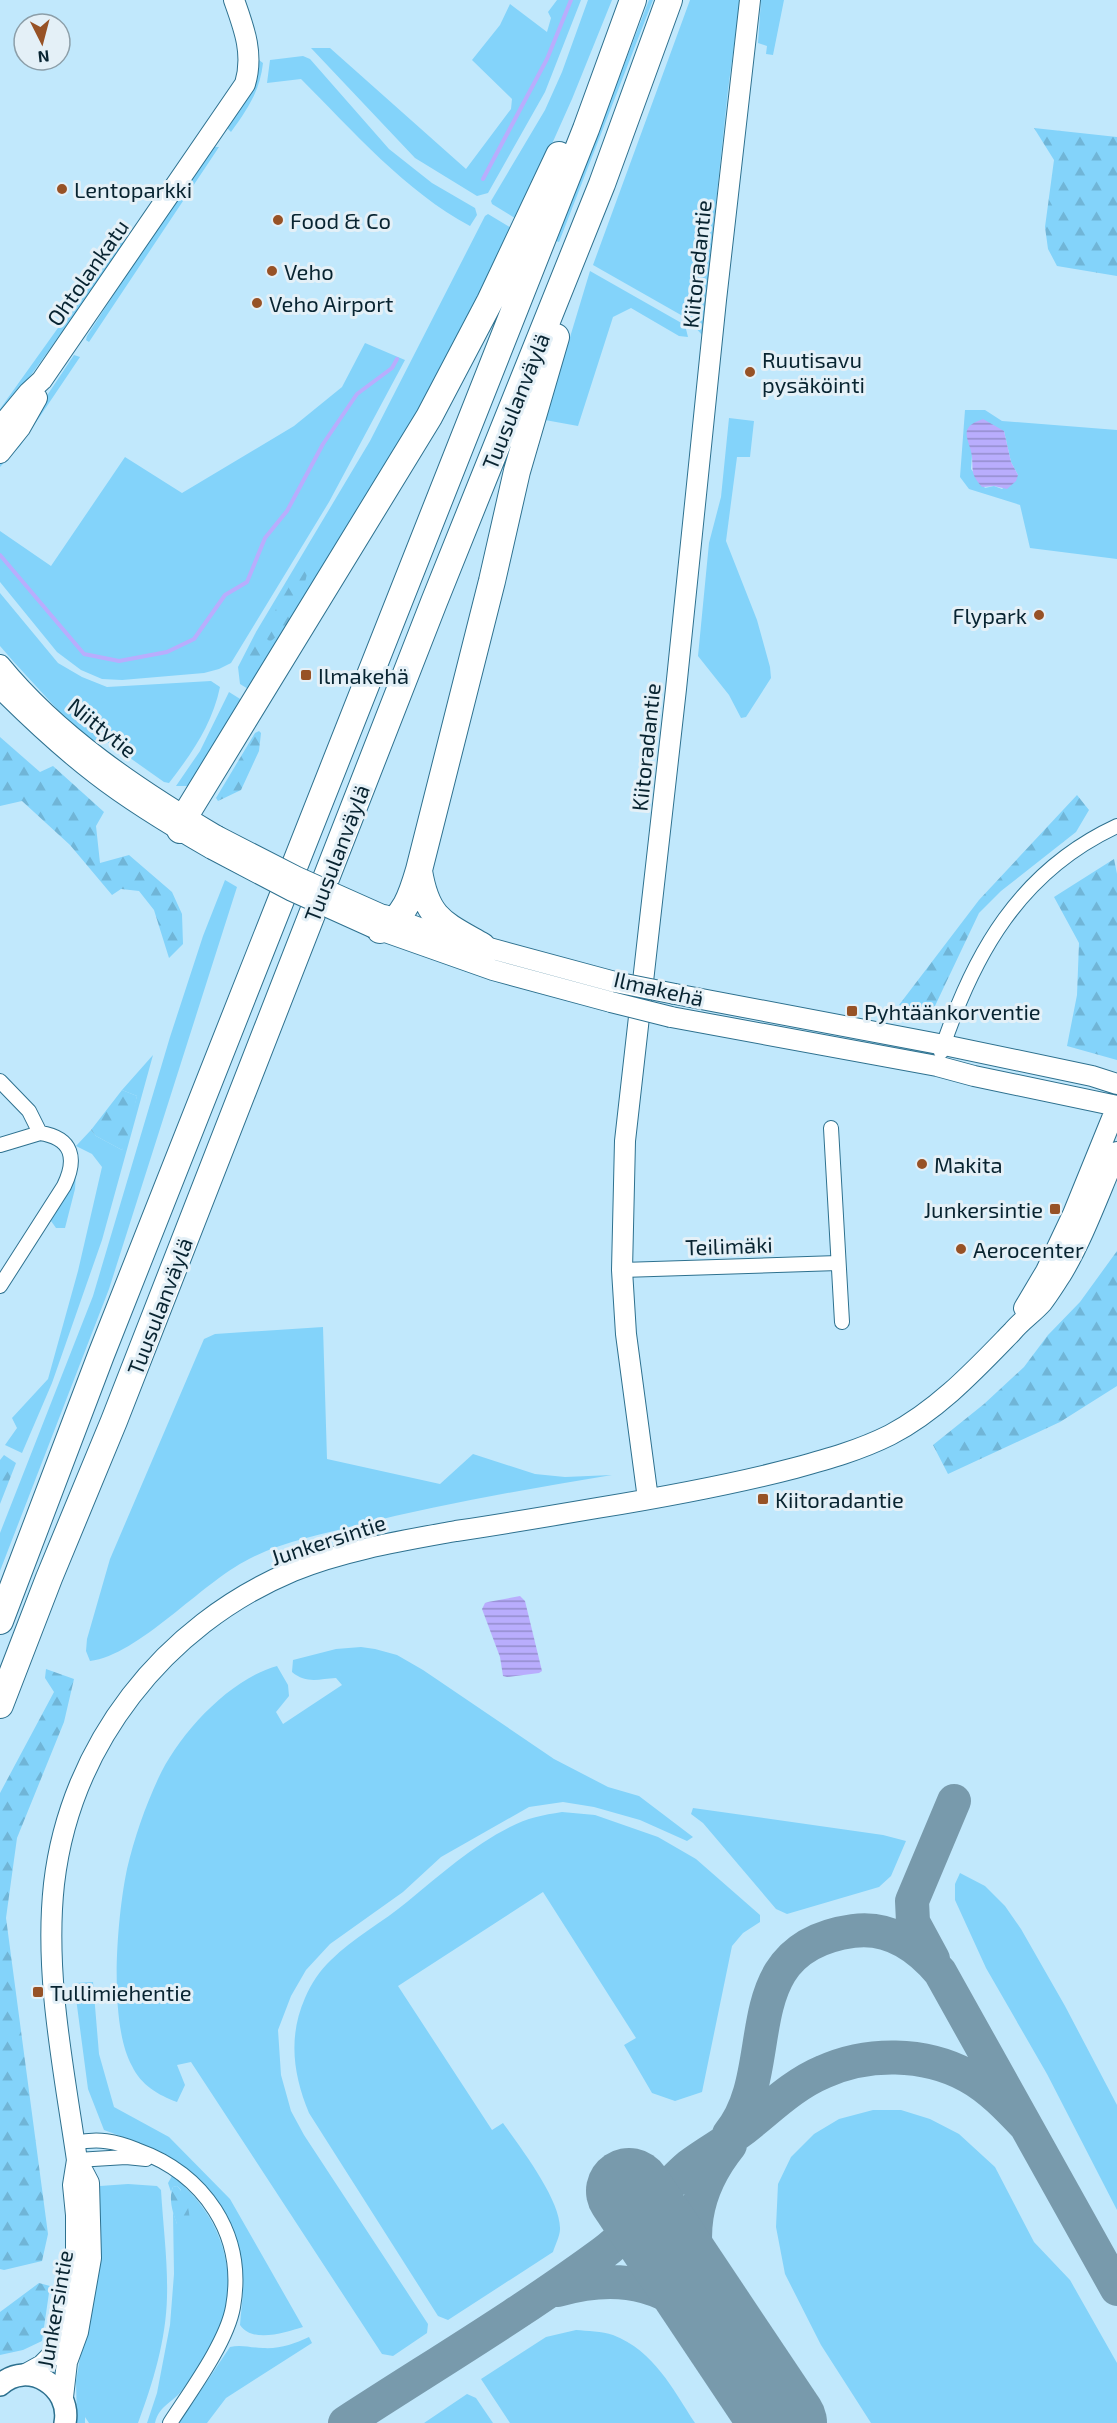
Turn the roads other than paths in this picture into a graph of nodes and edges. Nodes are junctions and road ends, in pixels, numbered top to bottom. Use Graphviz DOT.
graph roads {
  1 [pos="234,0"];
  2 [pos="632,0"];
  3 [pos="669,0"];
  4 [pos="750,0"];
  5 [pos="602,184"];
  6 [pos="42,381"];
  7 [pos="0,428"];
  8 [pos="0,453"];
  9 [pos="0,665"];
  10 [pos="0,688"];
  11 [pos="182,823"];
  12 [pos="1117,826"];
  13 [pos="419,870"];
  14 [pos="382,923"];
  15 [pos="482,946"];
  16 [pos="944,1045"];
  17 [pos="937,1065"];
  18 [pos="0,1081"];
  19 [pos="1117,1084"];
  20 [pos="1117,1106"];
  21 [pos="831,1128"];
  22 [pos="40,1133"];
  23 [pos="0,1145"];
  24 [pos="1117,1152"];
  25 [pos="838,1263"];
  26 [pos="622,1270"];
  27 [pos="0,1286"];
  28 [pos="842,1322"];
  29 [pos="1013,1330"];
  30 [pos="648,1499"];
  31 [pos="22,1565"];
  32 [pos="0,1607"];
  33 [pos="0,1621"];
  34 [pos="0,1705"];
  35 [pos="76,2151"];
  36 [pos="24,2375"];
  37 [pos="0,2385"];
  38 [pos="63,2397"];
  39 [pos="65,2423"];
  40 [pos="170,2423"];
  1 -- 6 [label="main road, Ohtolankatu"];
  2 -- 11 [label="highway"];
  2 -- 31 [label="highway, Tuusulanväylä"];
  3 -- 5 [label="highway, Tuusulanväylä"];
  4 -- 26 [label="main road, Kiitoradantie"];
  5 -- 13 [label="highway"];
  5 -- 34 [label="highway, Tuusulanväylä"];
  6 -- 7 [label="main road, Ohtolankatu"];
  6 -- 8 [label="main road, Ohtolankatu"];
  9 -- 11 [label="main road, Niittytie"];
  10 -- 11 [label="main road, Niittytie"];
  11 -- 14 [label="main road, Ilmakehä, bridge"];
  12 -- 16 [label="street"];
  13 -- 14 [label="highway"];
  13 -- 15 [label="highway"];
  14 -- 15 [label="main road, Ilmakehä"];
  14 -- 17 [label="main road, Ilmakehä, bridge"];
  15 -- 16 [label="main road, Ilmakehä, bridge"];
  16 -- 17 [label="street"];
  16 -- 19 [label="main road, Ilmakehä"];
  17 -- 20 [label="main road, Ilmakehä"];
  18 -- 22 [label="street"];
  20 -- 29 [label="main road, Junkersintie"];
  21 -- 25 [label="street"];
  22 -- 23 [label="street"];
  22 -- 27 [label="street"];
  24 -- 29 [label="main road, Junkersintie"];
  25 -- 26 [label="street, Teilimäki"];
  25 -- 28 [label="street"];
  26 -- 30 [label="main road, Kiitoradantie"];
  29 -- 30 [label="main road, Junkersintie"];
  30 -- 35 [label="main road, Junkersintie"];
  31 -- 32 [label="highway"];
  31 -- 33 [label="highway, Tuusulanväylä"];
  35 -- 36 [label="main road, Junkersintie"];
  35 -- 38 [label="main road, Junkersintie"];
  35 -- 40 [label="street"];
  36 -- 37 [label="main road"];
  36 -- 38 [label="main road"];
  38 -- 39 [label="main road"];
}
